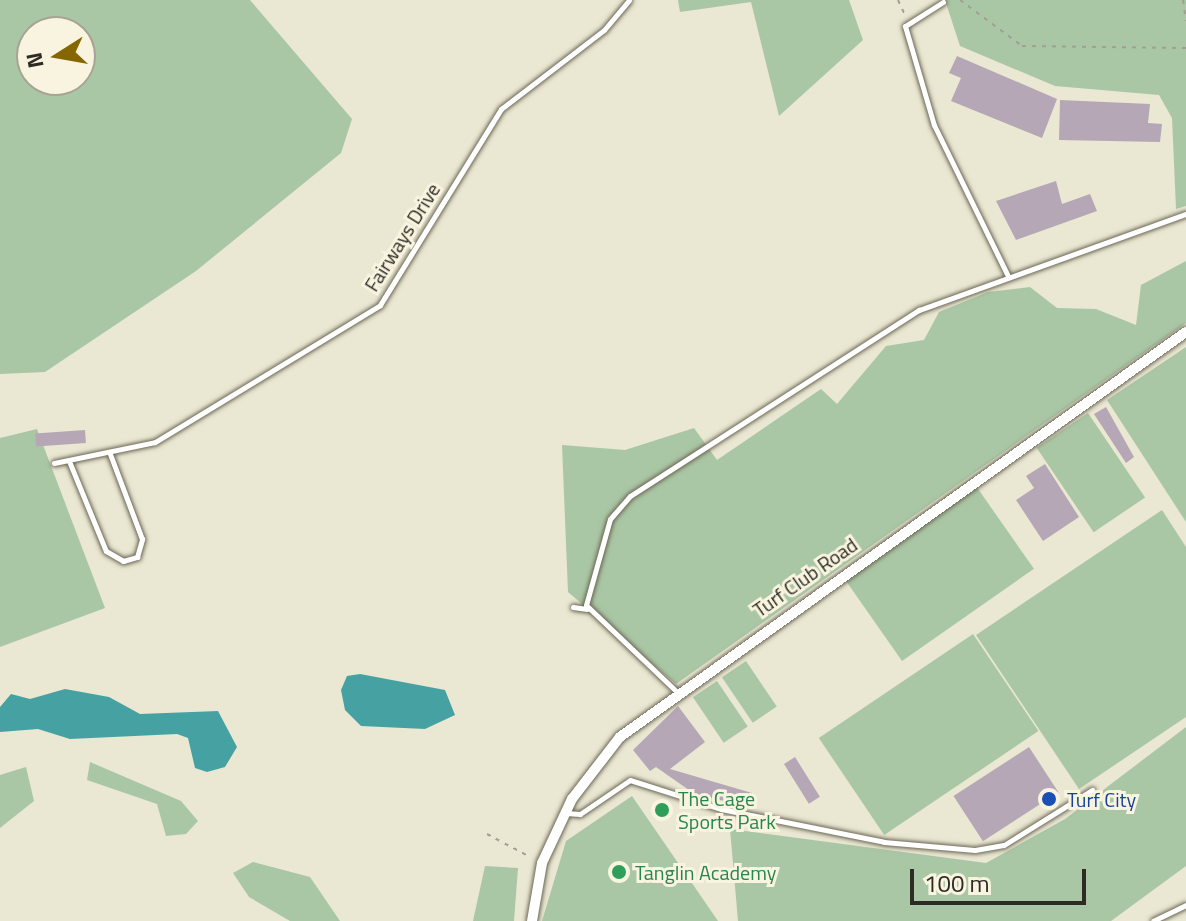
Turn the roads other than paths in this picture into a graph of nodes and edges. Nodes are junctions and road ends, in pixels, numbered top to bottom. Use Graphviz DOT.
graph roads {
  1 [pos="629,0"];
  2 [pos="943,2"];
  3 [pos="1186,214"];
  4 [pos="1008,276"];
  5 [pos="1186,332"];
  6 [pos="110,454"];
  7 [pos="69,461"];
  8 [pos="54,463"];
  9 [pos="573,607"];
  10 [pos="587,609"];
  11 [pos="676,691"];
  12 [pos="1092,790"];
  13 [pos="566,813"];
  14 [pos="1186,905"];
  15 [pos="532,921"];
  16 [pos="1153,921"];
  1 -- 6 [label="lane, Fairways Drive"];
  2 -- 4 [label="lane"];
  3 -- 4 [label="lane"];
  4 -- 10 [label="lane"];
  5 -- 11 [label="street, Turf Club Road"];
  6 -- 7 [label="lane, Fairways Drive"];
  6 -- 7 [label="lane"];
  7 -- 8 [label="lane, Fairways Drive"];
  9 -- 10 [label="lane"];
  10 -- 11 [label="lane"];
  11 -- 13 [label="street, Turf Club Road"];
  12 -- 13 [label="lane"];
  13 -- 15 [label="street, Turf Club Road"];
  14 -- 16 [label="lane"];
}
